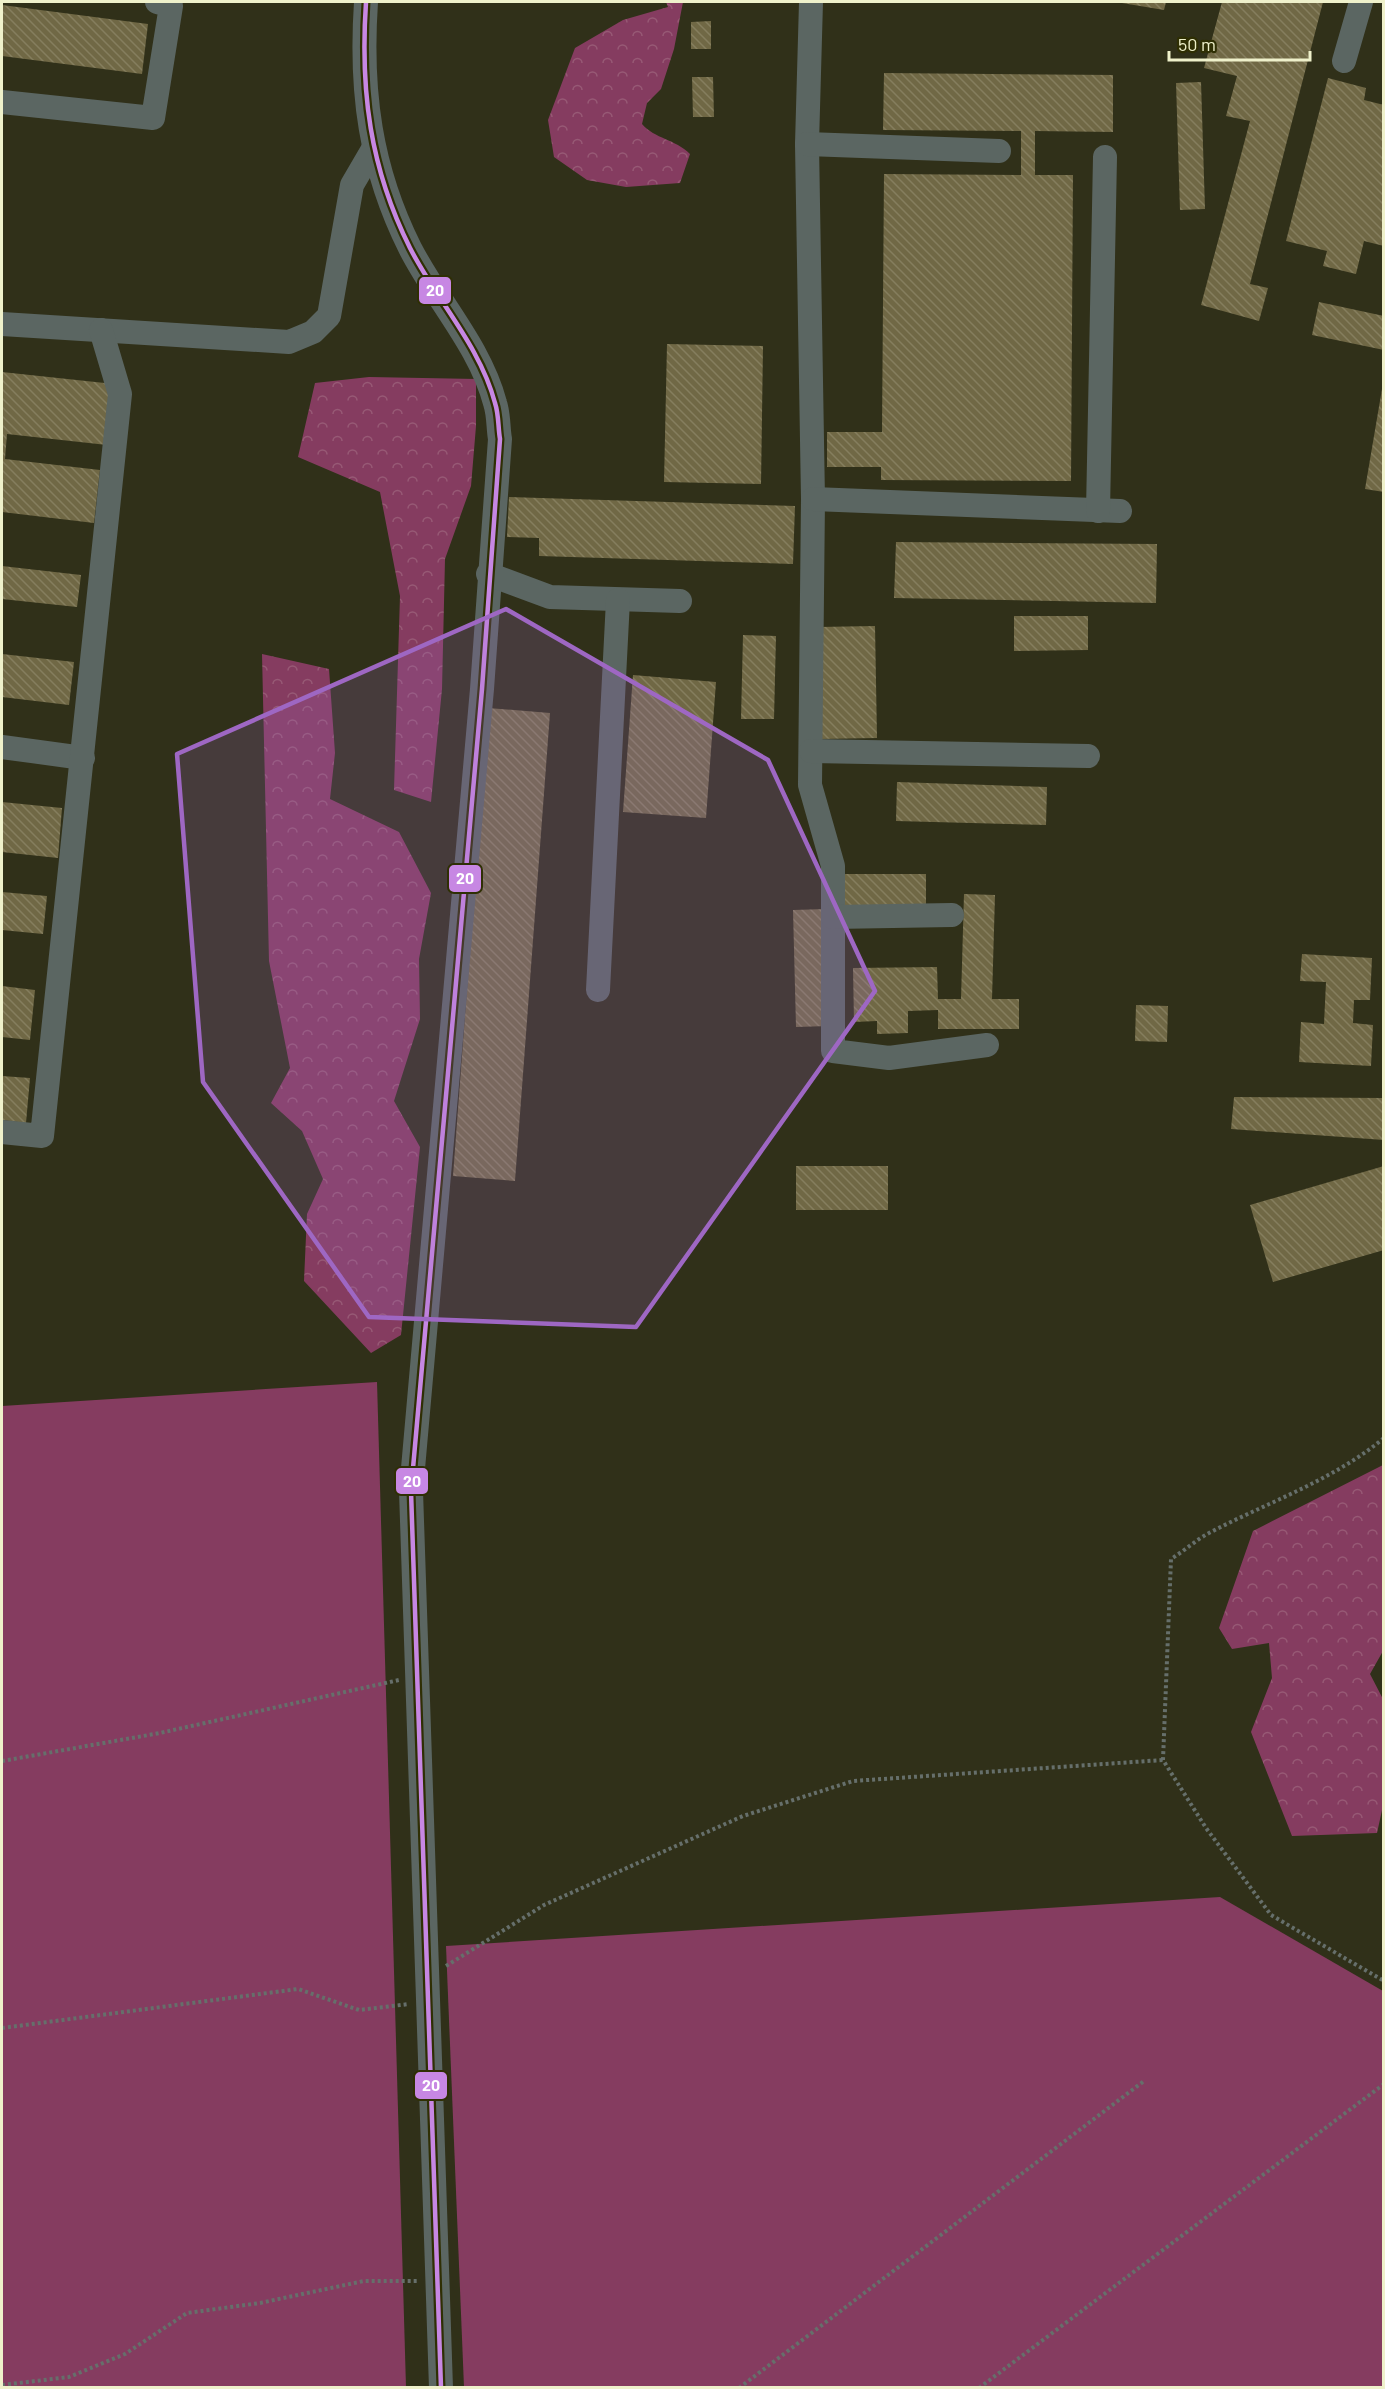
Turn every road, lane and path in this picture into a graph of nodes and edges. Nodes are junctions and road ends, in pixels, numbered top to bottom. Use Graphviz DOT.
graph roads {
  1 [pos="157,2"];
  2 [pos="811,2"];
  3 [pos="1361,2"];
  4 [pos="366,6"];
  5 [pos="1344,61"];
  6 [pos="2,102"];
  7 [pos="807,144"];
  8 [pos="373,149"];
  9 [pos="999,151"];
  10 [pos="1105,157"];
  11 [pos="2,324"];
  12 [pos="101,330"];
  13 [pos="813,499"];
  14 [pos="488,574"];
  15 [pos="618,600"];
  16 [pos="680,601"];
  17 [pos="2,747"];
  18 [pos="811,751"];
  19 [pos="1088,756"];
  20 [pos="83,758"];
  21 [pos="952,915"];
  22 [pos="833,917"];
  23 [pos="598,990"];
  24 [pos="987,1045"];
  25 [pos="2,1132"];
  26 [pos="1383,1438"];
  27 [pos="417,1676"];
  28 [pos="1163,1760"];
  29 [pos="2,1761"];
  30 [pos="426,1976"];
  31 [pos="1383,1981"];
  32 [pos="428,2003"];
  33 [pos="2,2028"];
  34 [pos="1144,2081"];
  35 [pos="1383,2084"];
  36 [pos="436,2281"];
  37 [pos="2,2385"];
  38 [pos="441,2388"];
  39 [pos="739,2388"];
  40 [pos="979,2388"];
  1 -- 6 [label="street"];
  2 -- 7 [label="street"];
  3 -- 5 [label="street"];
  4 -- 8 [label="street"];
  7 -- 9 [label="street"];
  7 -- 13 [label="street"];
  8 -- 12 [label="street"];
  8 -- 14 [label="street"];
  10 -- 13 [label="street"];
  11 -- 12 [label="street"];
  12 -- 20 [label="street"];
  13 -- 18 [label="street"];
  14 -- 15 [label="street"];
  14 -- 27 [label="street"];
  15 -- 16 [label="street"];
  15 -- 23 [label="street"];
  17 -- 20 [label="street"];
  18 -- 19 [label="street"];
  18 -- 22 [label="street"];
  20 -- 25 [label="street"];
  21 -- 22 [label="street"];
  22 -- 24 [label="street"];
  26 -- 28 [label="path"];
  27 -- 29 [label="path"];
  27 -- 30 [label="street"];
  28 -- 30 [label="path"];
  28 -- 31 [label="path"];
  30 -- 32 [label="street"];
  32 -- 33 [label="path"];
  32 -- 36 [label="street"];
  34 -- 39 [label="path"];
  35 -- 40 [label="path"];
  36 -- 37 [label="path"];
  36 -- 38 [label="street"];
}
